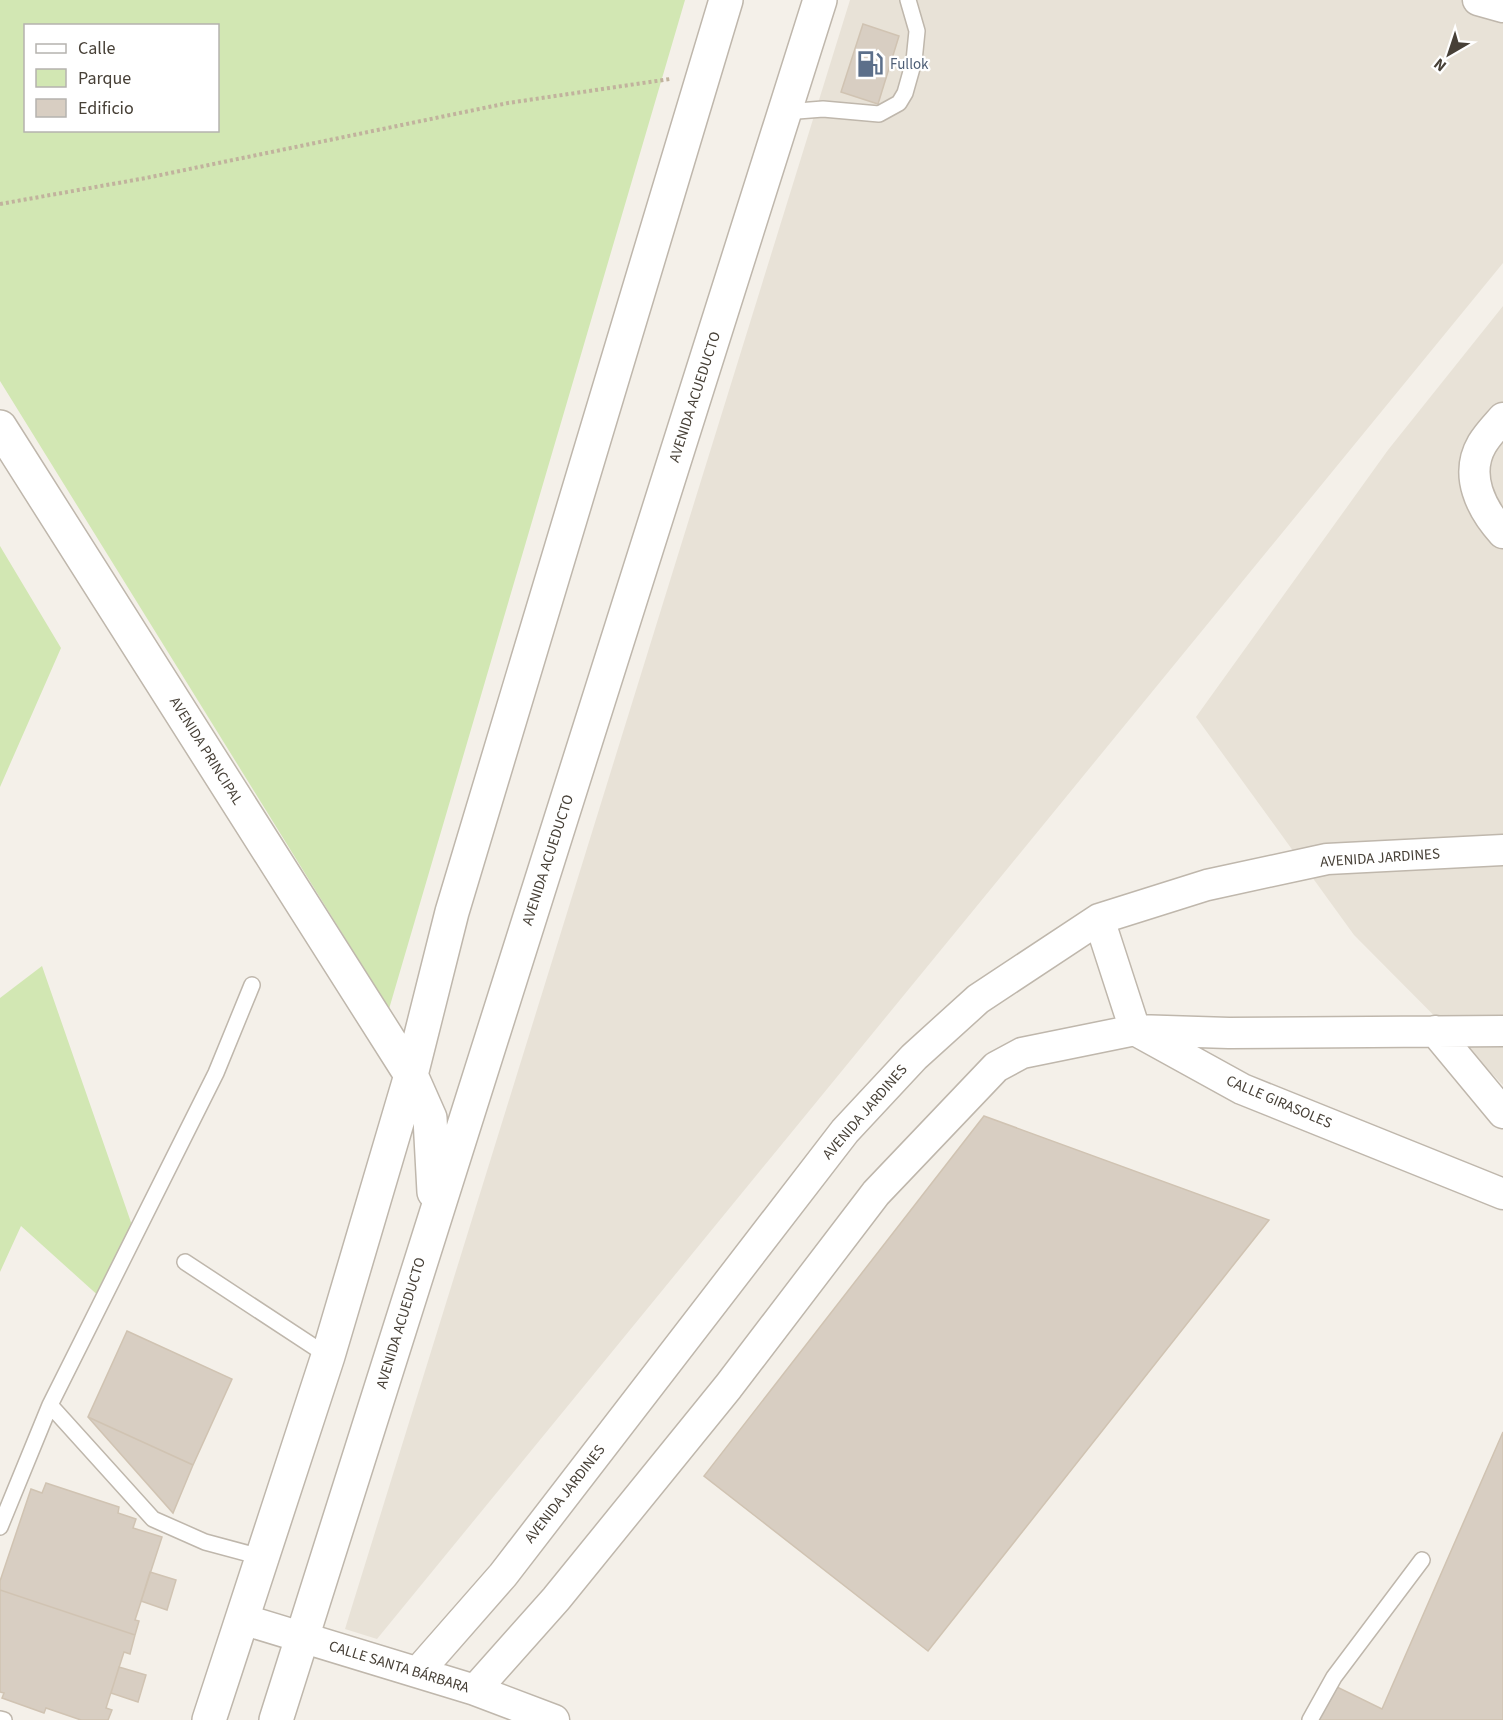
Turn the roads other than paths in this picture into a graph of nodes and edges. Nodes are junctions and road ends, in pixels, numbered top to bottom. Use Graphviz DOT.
graph roads {
  1 [pos="726,0"];
  2 [pos="820,0"];
  3 [pos="908,0"];
  4 [pos="1478,0"];
  5 [pos="1503,7"];
  6 [pos="785,112"];
  7 [pos="1503,418"];
  8 [pos="0,427"];
  9 [pos="1503,533"];
  10 [pos="1503,850"];
  11 [pos="1099,919"];
  12 [pos="252,985"];
  13 [pos="1135,1030"];
  14 [pos="1503,1030"];
  15 [pos="1435,1031"];
  16 [pos="411,1075"];
  17 [pos="1503,1113"];
  18 [pos="1503,1194"];
  19 [pos="435,1217"];
  20 [pos="185,1262"];
  21 [pos="328,1356"];
  22 [pos="50,1405"];
  23 [pos="0,1527"];
  24 [pos="261,1557"];
  25 [pos="1422,1560"];
  26 [pos="242,1619"];
  27 [pos="303,1637"];
  28 [pos="418,1672"];
  29 [pos="475,1690"];
  30 [pos="209,1720"];
  31 [pos="276,1720"];
  32 [pos="554,1720"];
  33 [pos="1310,1720"];
  1 -- 16 [label="street"];
  2 -- 6 [label="street, AVENIDA ACUEDUCTO"];
  3 -- 6 [label="lane"];
  4 -- 5 [label="street"];
  6 -- 19 [label="street, AVENIDA ACUEDUCTO"];
  7 -- 9 [label="street"];
  8 -- 16 [label="street, AVENIDA PRINCIPAL"];
  10 -- 11 [label="street, AVENIDA JARDINES"];
  11 -- 13 [label="street"];
  11 -- 28 [label="street, AVENIDA JARDINES"];
  12 -- 22 [label="lane"];
  13 -- 15 [label="street"];
  13 -- 18 [label="street, CALLE GIRASOLES"];
  13 -- 29 [label="street"];
  14 -- 15 [label="street"];
  15 -- 17 [label="street"];
  16 -- 19 [label="street, AVENIDA PRINCIPAL"];
  16 -- 21 [label="street"];
  19 -- 27 [label="street, AVENIDA ACUEDUCTO"];
  20 -- 21 [label="lane"];
  21 -- 24 [label="street"];
  22 -- 23 [label="lane"];
  22 -- 24 [label="lane"];
  24 -- 26 [label="street"];
  25 -- 33 [label="lane"];
  26 -- 27 [label="street, CALLE SANTA BÁRBARA"];
  26 -- 30 [label="street"];
  27 -- 28 [label="street, CALLE SANTA BÁRBARA"];
  27 -- 31 [label="street, AVENIDA ACUEDUCTO"];
  28 -- 29 [label="street, CALLE SANTA BÁRBARA"];
  29 -- 32 [label="street, CALLE SANTA BÁRBARA"];
}
